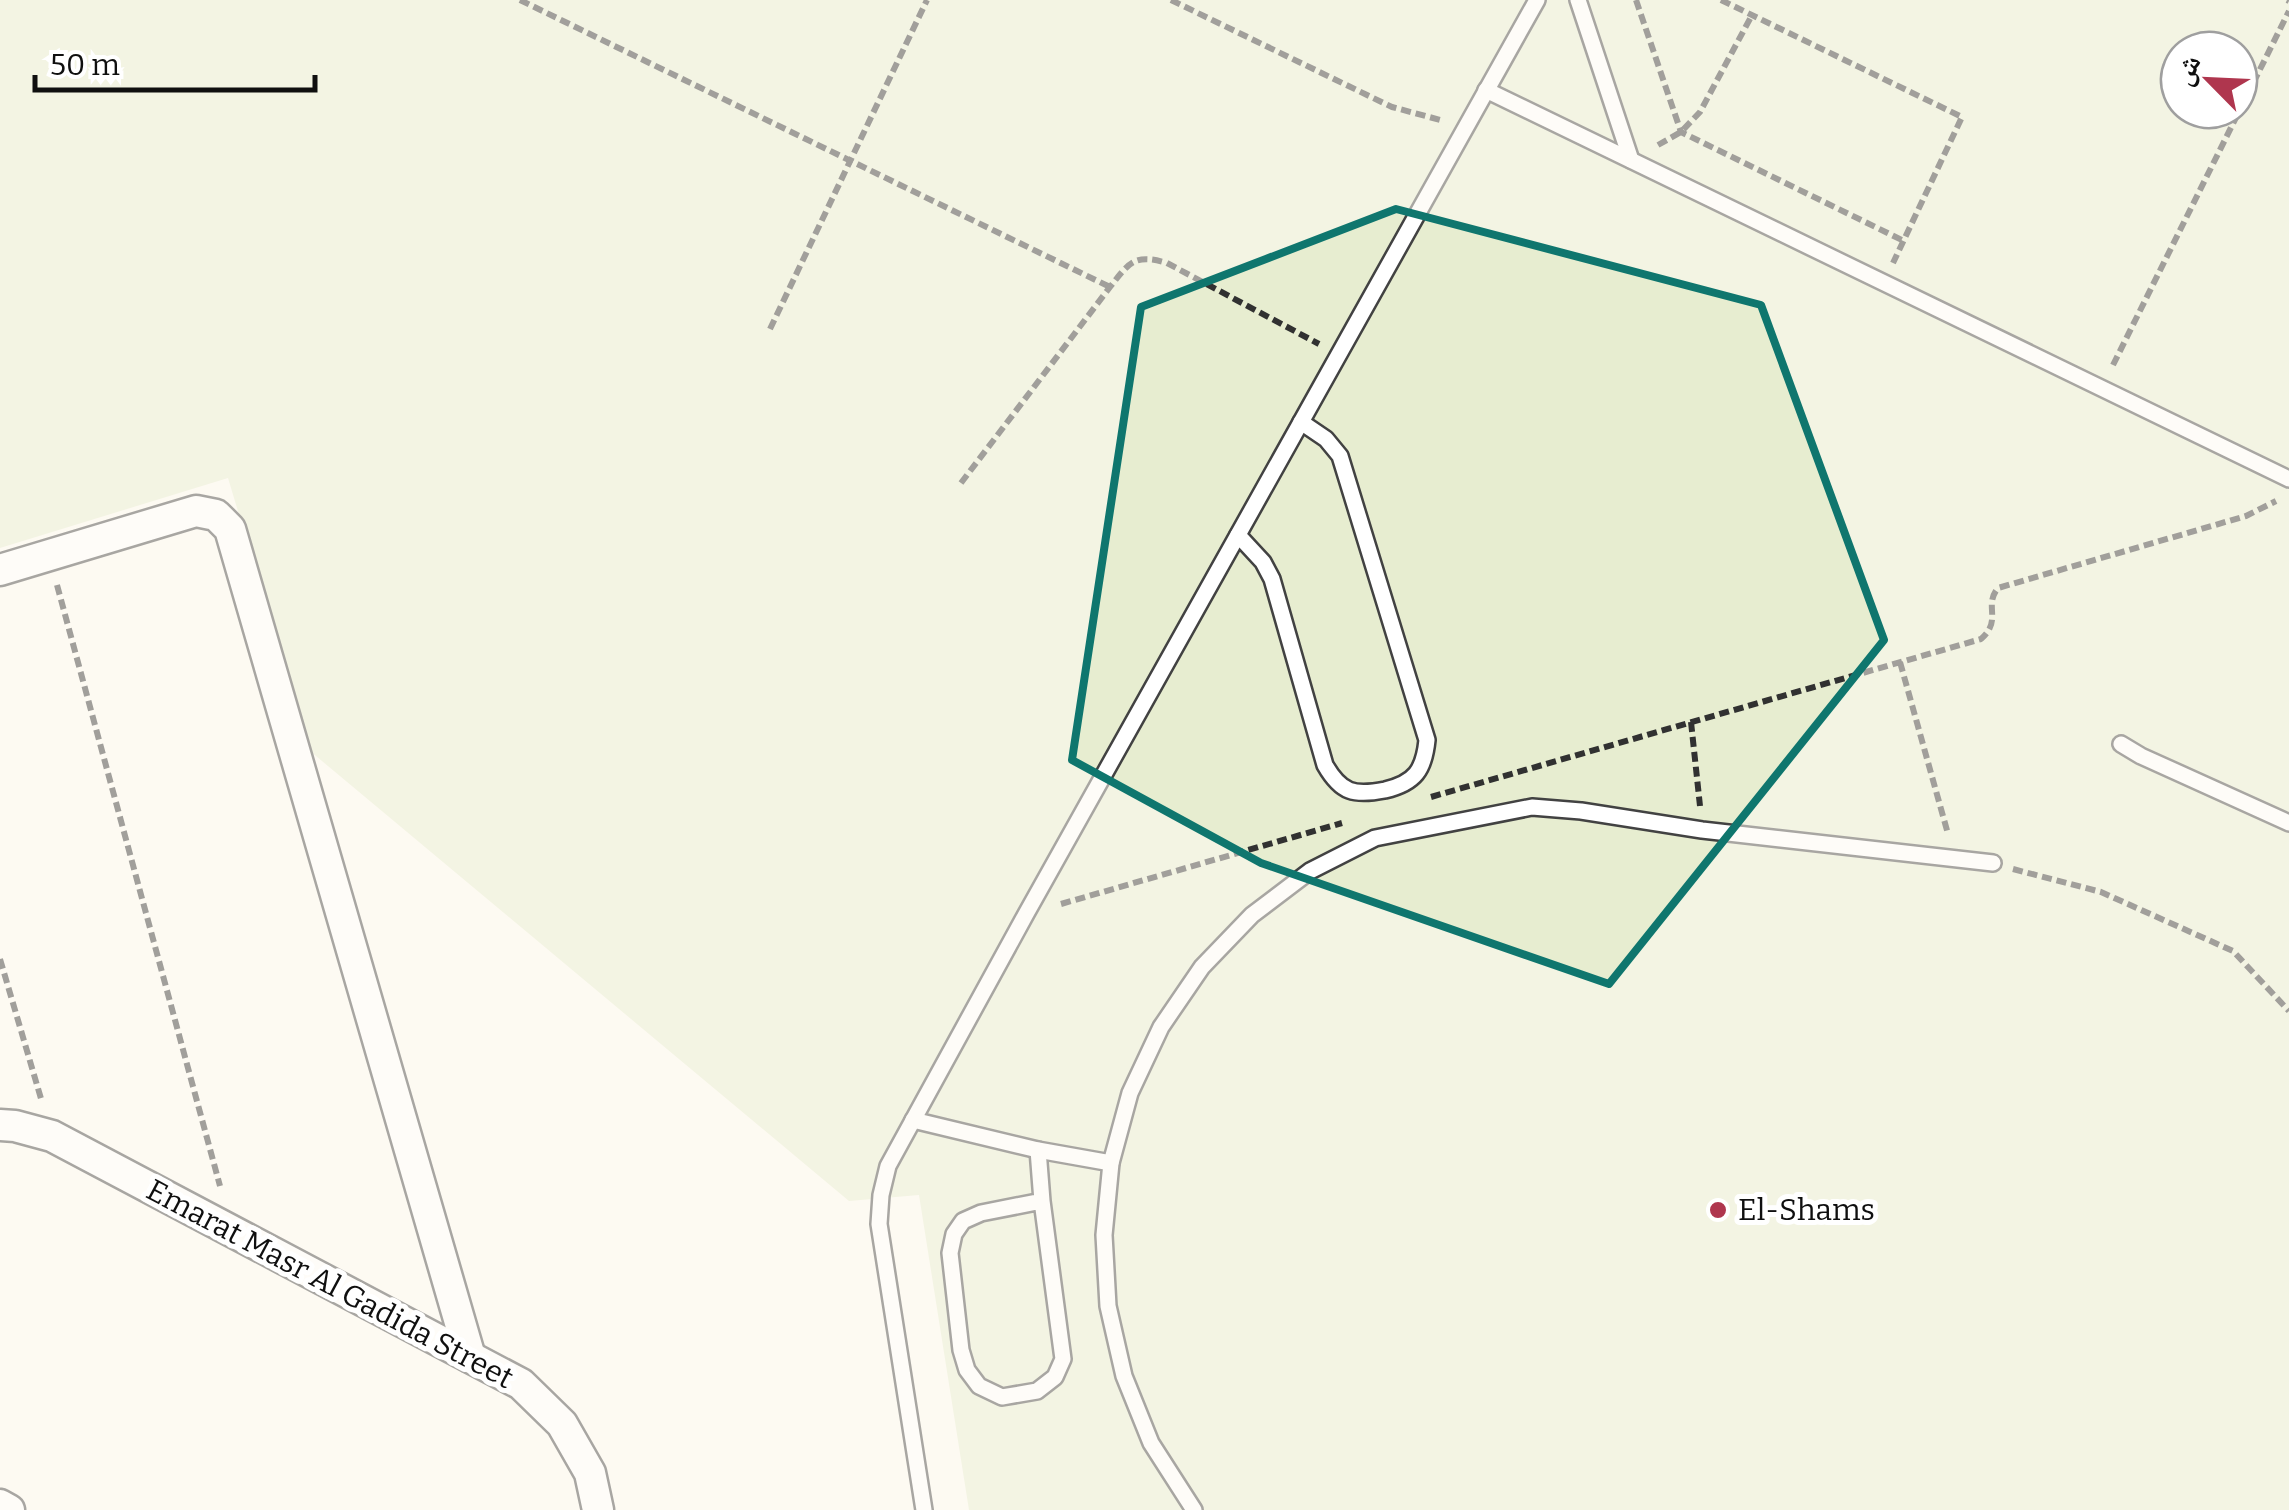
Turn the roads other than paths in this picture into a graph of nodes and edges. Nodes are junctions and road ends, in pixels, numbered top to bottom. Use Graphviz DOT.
graph roads {
  1 [pos="1537,0"];
  2 [pos="1578,0"];
  3 [pos="1486,90"];
  4 [pos="1631,160"];
  5 [pos="1301,422"];
  6 [pos="2289,479"];
  7 [pos="1238,534"];
  8 [pos="0,570"];
  9 [pos="2121,744"];
  10 [pos="2289,822"];
  11 [pos="1993,863"];
  12 [pos="913,1120"];
  13 [pos="0,1126"];
  14 [pos="1038,1150"];
  15 [pos="1112,1163"];
  16 [pos="1042,1201"];
  17 [pos="470,1357"];
  18 [pos="0,1505"];
  19 [pos="9,1510"];
  20 [pos="598,1510"];
  21 [pos="924,1510"];
  22 [pos="1194,1510"];
  1 -- 3 [label="lane"];
  2 -- 4 [label="lane"];
  3 -- 4 [label="lane"];
  3 -- 5 [label="lane"];
  4 -- 6 [label="lane"];
  5 -- 7 [label="lane"];
  5 -- 7 [label="lane"];
  7 -- 12 [label="lane"];
  8 -- 17 [label="street"];
  9 -- 10 [label="lane"];
  11 -- 15 [label="lane"];
  12 -- 14 [label="lane"];
  12 -- 21 [label="lane"];
  13 -- 17 [label="street, Emarat Masr Al Gadida Street"];
  14 -- 15 [label="lane"];
  14 -- 16 [label="lane"];
  15 -- 22 [label="lane"];
  16 -- 16 [label="lane"];
  17 -- 20 [label="street, Emarat Masr Al Gadida Street"];
  18 -- 19 [label="street"];
}
